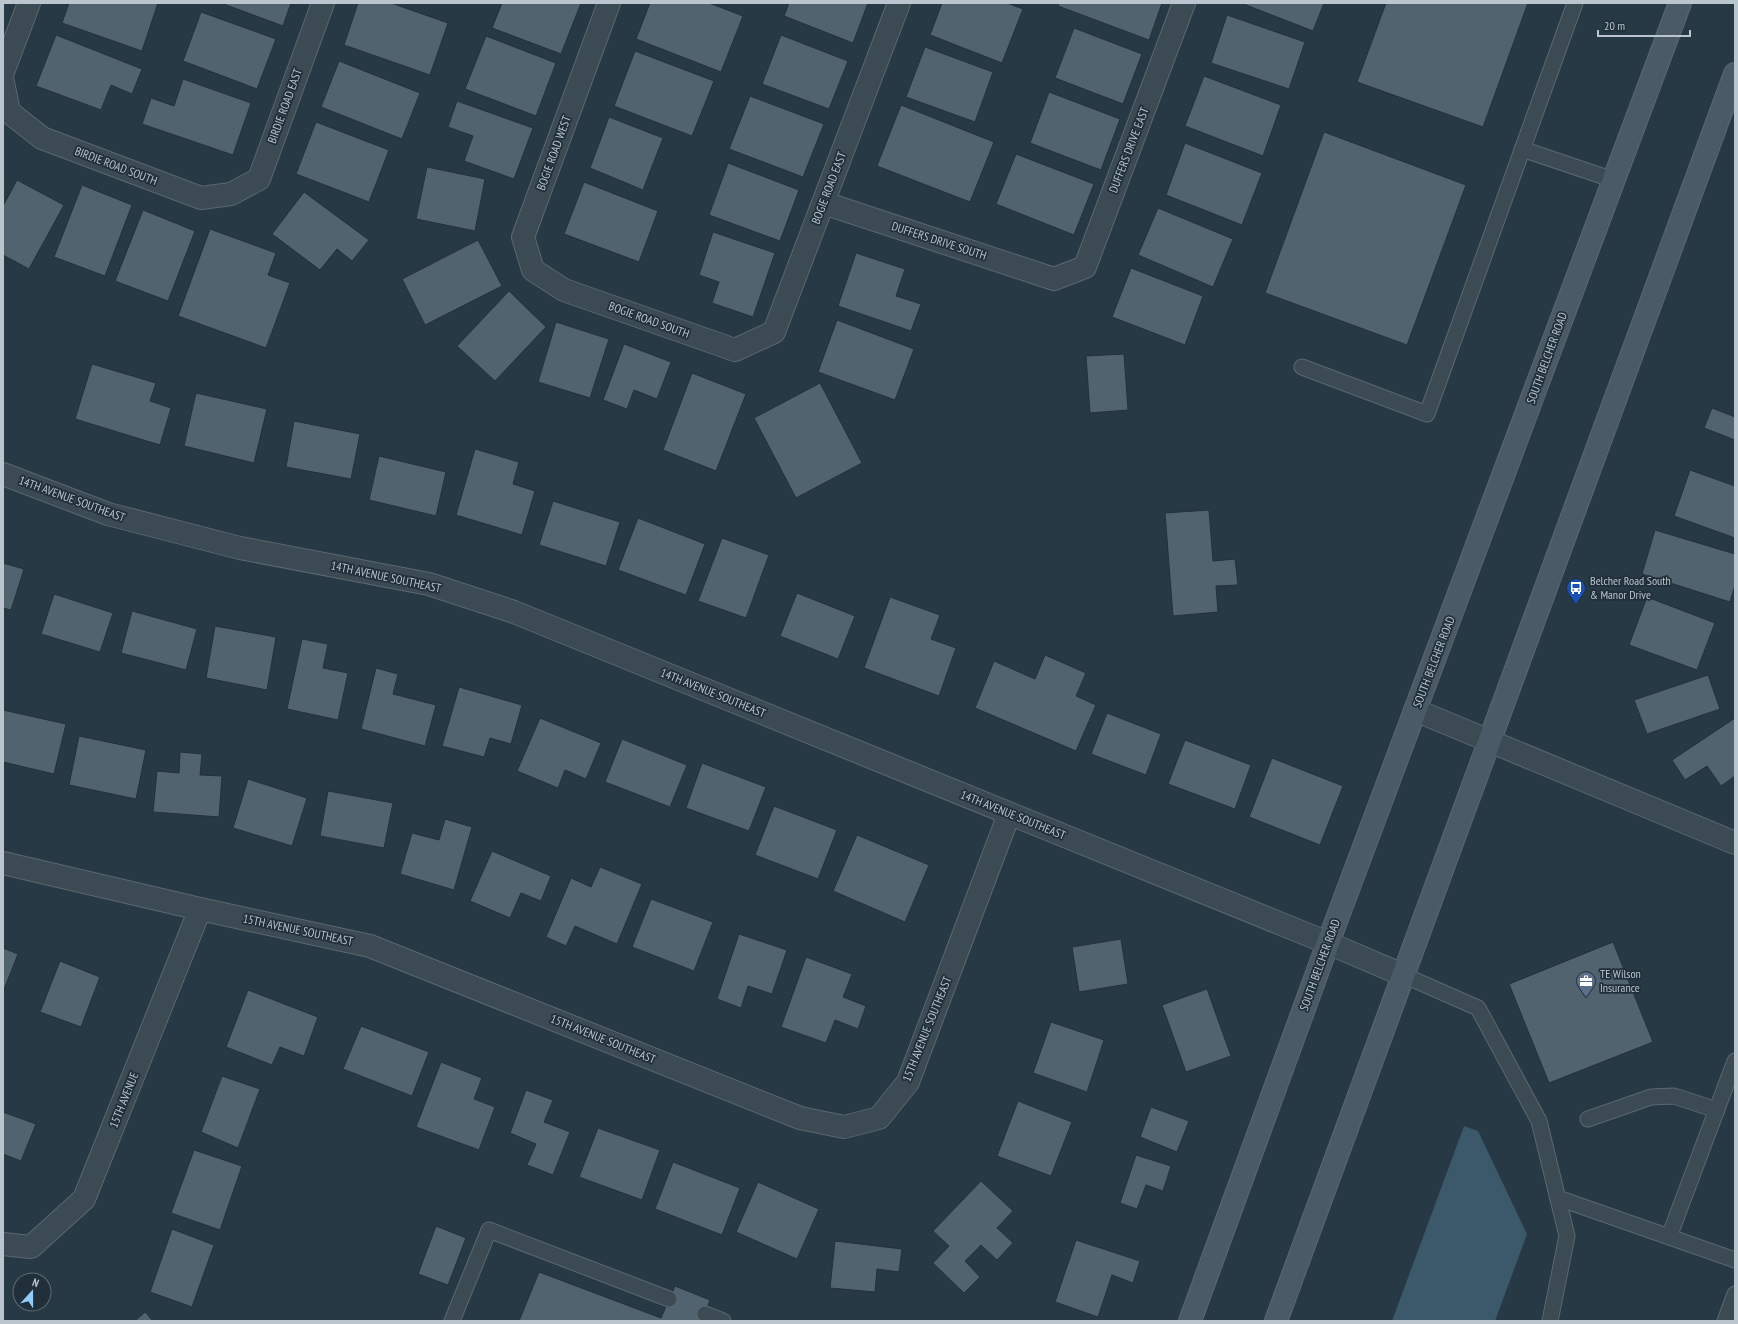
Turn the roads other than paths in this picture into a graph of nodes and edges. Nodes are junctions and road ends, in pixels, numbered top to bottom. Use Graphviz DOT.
graph roads {
  1 [pos="29,3"];
  2 [pos="323,3"];
  3 [pos="609,3"];
  4 [pos="899,3"];
  5 [pos="1184,3"];
  6 [pos="1575,3"];
  7 [pos="1680,3"];
  8 [pos="3,72"];
  9 [pos="1735,74"];
  10 [pos="3,82"];
  11 [pos="1522,149"];
  12 [pos="1614,180"];
  13 [pos="231,194"];
  14 [pos="824,203"];
  15 [pos="1054,279"];
  16 [pos="564,290"];
  17 [pos="734,350"];
  18 [pos="1302,367"];
  19 [pos="3,474"];
  20 [pos="1415,710"];
  21 [pos="1489,741"];
  22 [pos="1010,814"];
  23 [pos="1735,844"];
  24 [pos="3,863"];
  25 [pos="200,909"];
  26 [pos="1328,943"];
  27 [pos="1402,975"];
  28 [pos="1735,1062"];
  29 [pos="1716,1110"];
  30 [pos="1588,1119"];
  31 [pos="1558,1198"];
  32 [pos="1669,1237"];
  33 [pos="3,1244"];
  34 [pos="1735,1260"];
  35 [pos="1735,1294"];
  36 [pos="669,1299"];
  37 [pos="705,1314"];
  38 [pos="452,1321"];
  39 [pos="723,1321"];
  40 [pos="1190,1321"];
  41 [pos="1276,1321"];
  42 [pos="1550,1321"];
  43 [pos="1725,1321"];
  1 -- 8 [label="street"];
  2 -- 13 [label="street, BIRDIE ROAD EAST"];
  3 -- 16 [label="street, BOGIE ROAD WEST"];
  4 -- 14 [label="street, BOGIE ROAD EAST"];
  5 -- 15 [label="street, DUFFERS DRIVE EAST"];
  6 -- 11 [label="lane"];
  7 -- 12 [label="main road, SOUTH BELCHER ROAD"];
  9 -- 21 [label="main road"];
  10 -- 13 [label="street, BIRDIE ROAD SOUTH"];
  11 -- 12 [label="lane"];
  11 -- 18 [label="lane"];
  12 -- 20 [label="main road, SOUTH BELCHER ROAD"];
  14 -- 15 [label="street, DUFFERS DRIVE SOUTH"];
  14 -- 17 [label="street, BOGIE ROAD EAST"];
  16 -- 17 [label="street, BOGIE ROAD SOUTH"];
  19 -- 22 [label="street, 14TH AVENUE SOUTHEAST"];
  20 -- 21 [label="street"];
  20 -- 26 [label="main road, SOUTH BELCHER ROAD"];
  21 -- 23 [label="street"];
  21 -- 27 [label="main road"];
  22 -- 25 [label="street, 15TH AVENUE SOUTHEAST"];
  22 -- 26 [label="street, 14TH AVENUE SOUTHEAST"];
  24 -- 25 [label="street, 15TH AVENUE SOUTHEAST"];
  25 -- 33 [label="street, 15TH AVENUE"];
  26 -- 27 [label="street, 14TH AVENUE SOUTHEAST"];
  26 -- 40 [label="main road, SOUTH BELCHER ROAD"];
  27 -- 31 [label="lane"];
  27 -- 41 [label="main road"];
  28 -- 29 [label="lane"];
  29 -- 30 [label="lane"];
  29 -- 32 [label="lane"];
  31 -- 32 [label="lane"];
  31 -- 42 [label="lane"];
  32 -- 34 [label="lane"];
  35 -- 43 [label="lane"];
  36 -- 38 [label="lane"];
  37 -- 39 [label="lane"];
}
